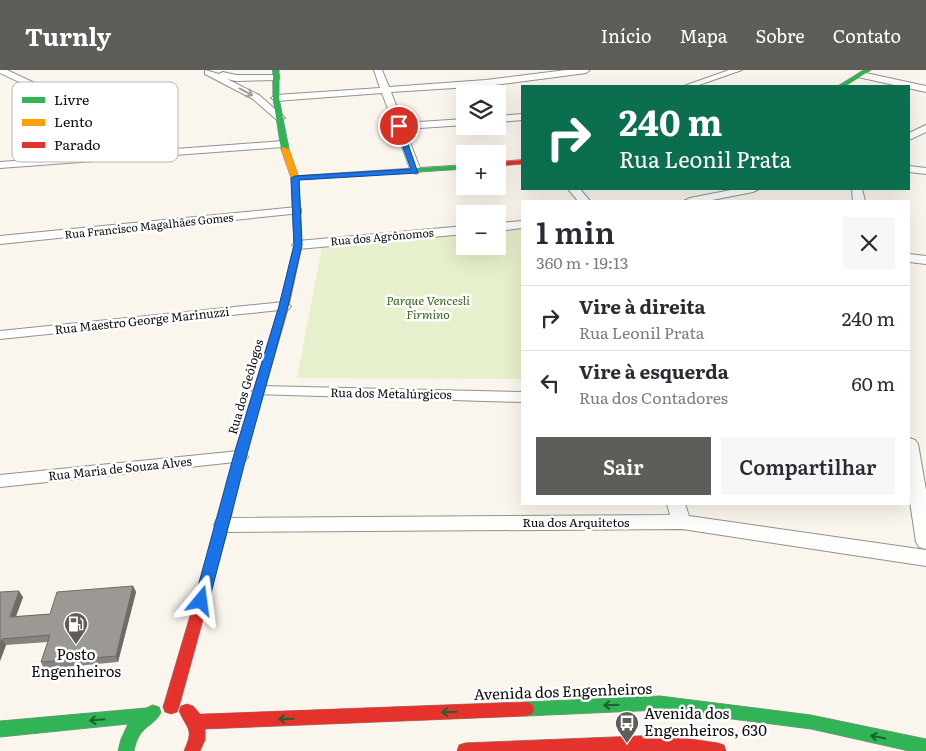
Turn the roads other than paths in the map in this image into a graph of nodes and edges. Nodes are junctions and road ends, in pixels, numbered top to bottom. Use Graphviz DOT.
graph roads {
  1 [pos="0,70"];
  2 [pos="378,70"];
  3 [pos="586,70"];
  4 [pos="738,70"];
  5 [pos="205,71"];
  6 [pos="865,72"];
  7 [pos="276,74"];
  8 [pos="26,82"];
  9 [pos="691,85"];
  10 [pos="843,85"];
  11 [pos="926,89"];
  12 [pos="386,91"];
  13 [pos="276,98"];
  14 [pos="521,116"];
  15 [pos="280,118"];
  16 [pos="506,118"];
  17 [pos="456,123"];
  18 [pos="399,126"];
  19 [pos="926,128"];
  20 [pos="910,136"];
  21 [pos="283,144"];
  22 [pos="178,152"];
  23 [pos="43,162"];
  24 [pos="521,162"];
  25 [pos="506,163"];
  26 [pos="0,165"];
  27 [pos="456,168"];
  28 [pos="910,168"];
  29 [pos="416,171"];
  30 [pos="926,171"];
  31 [pos="295,178"];
  32 [pos="575,190"];
  33 [pos="748,190"];
  34 [pos="583,200"];
  35 [pos="695,200"];
  36 [pos="297,211"];
  37 [pos="521,224"];
  38 [pos="506,226"];
  39 [pos="456,231"];
  40 [pos="0,240"];
  41 [pos="298,245"];
  42 [pos="910,258"];
  43 [pos="926,260"];
  44 [pos="284,306"];
  45 [pos="0,336"];
  46 [pos="260,391"];
  47 [pos="521,397"];
  48 [pos="910,450"];
  49 [pos="240,458"];
  50 [pos="0,481"];
  51 [pos="676,505"];
  52 [pos="682,522"];
  53 [pos="223,525"];
  54 [pos="926,542"];
  55 [pos="926,558"];
  56 [pos="171,707"];
  57 [pos="146,715"];
  58 [pos="197,722"];
  59 [pos="0,728"];
  60 [pos="926,747"];
  61 [pos="126,751"];
  62 [pos="192,751"];
  63 [pos="465,751"];
  64 [pos="718,751"];
  1 -- 8 [label="street"];
  2 -- 12 [label="street"];
  3 -- 12 [label="street"];
  4 -- 9 [label="street"];
  5 -- 7 [label="street"];
  5 -- 15 [label="street, one-way"];
  6 -- 10 [label="street"];
  6 -- 11 [label="street"];
  7 -- 13 [label="street, Rua dos Geólogos"];
  12 -- 13 [label="street"];
  12 -- 18 [label="street"];
  13 -- 15 [label="street, Rua dos Geólogos"];
  14 -- 16 [label="street"];
  15 -- 21 [label="street, Rua dos Geólogos"];
  17 -- 18 [label="street"];
  18 -- 29 [label="street"];
  19 -- 20 [label="street"];
  21 -- 22 [label="street"];
  21 -- 31 [label="street, Rua dos Geólogos"];
  23 -- 26 [label="street"];
  24 -- 25 [label="street"];
  27 -- 29 [label="street"];
  28 -- 30 [label="street"];
  29 -- 31 [label="street"];
  31 -- 36 [label="street, Rua dos Geólogos"];
  32 -- 34 [label="street"];
  33 -- 35 [label="street"];
  36 -- 40 [label="street, Rua Francisco Magalhães Gomes"];
  36 -- 41 [label="street, Rua dos Geólogos"];
  37 -- 38 [label="street"];
  39 -- 41 [label="street, Rua dos Agrônomos"];
  41 -- 44 [label="street, Rua dos Geólogos"];
  42 -- 43 [label="street"];
  44 -- 45 [label="street, Rua Maestro George Marinuzzi"];
  44 -- 46 [label="street, Rua dos Geólogos"];
  46 -- 47 [label="street, Rua dos Metalúrgicos"];
  46 -- 49 [label="street, Rua dos Geólogos"];
  48 -- 54 [label="street"];
  49 -- 50 [label="street, Rua Maria de Souza Alves"];
  49 -- 53 [label="street, Rua dos Geólogos"];
  51 -- 52 [label="street"];
  52 -- 53 [label="street, Rua dos Arquitetos"];
  52 -- 55 [label="street, Rua dos Arquitetos"];
  53 -- 56 [label="street, Rua dos Geólogos"];
  56 -- 57 [label="street"];
  56 -- 58 [label="street"];
  57 -- 59 [label="street, one-way"];
  57 -- 61 [label="street"];
  60 -- 58 [label="street, Avenida dos Engenheiros, one-way"];
  58 -- 62 [label="street"];
  63 -- 64 [label="street"];
}
